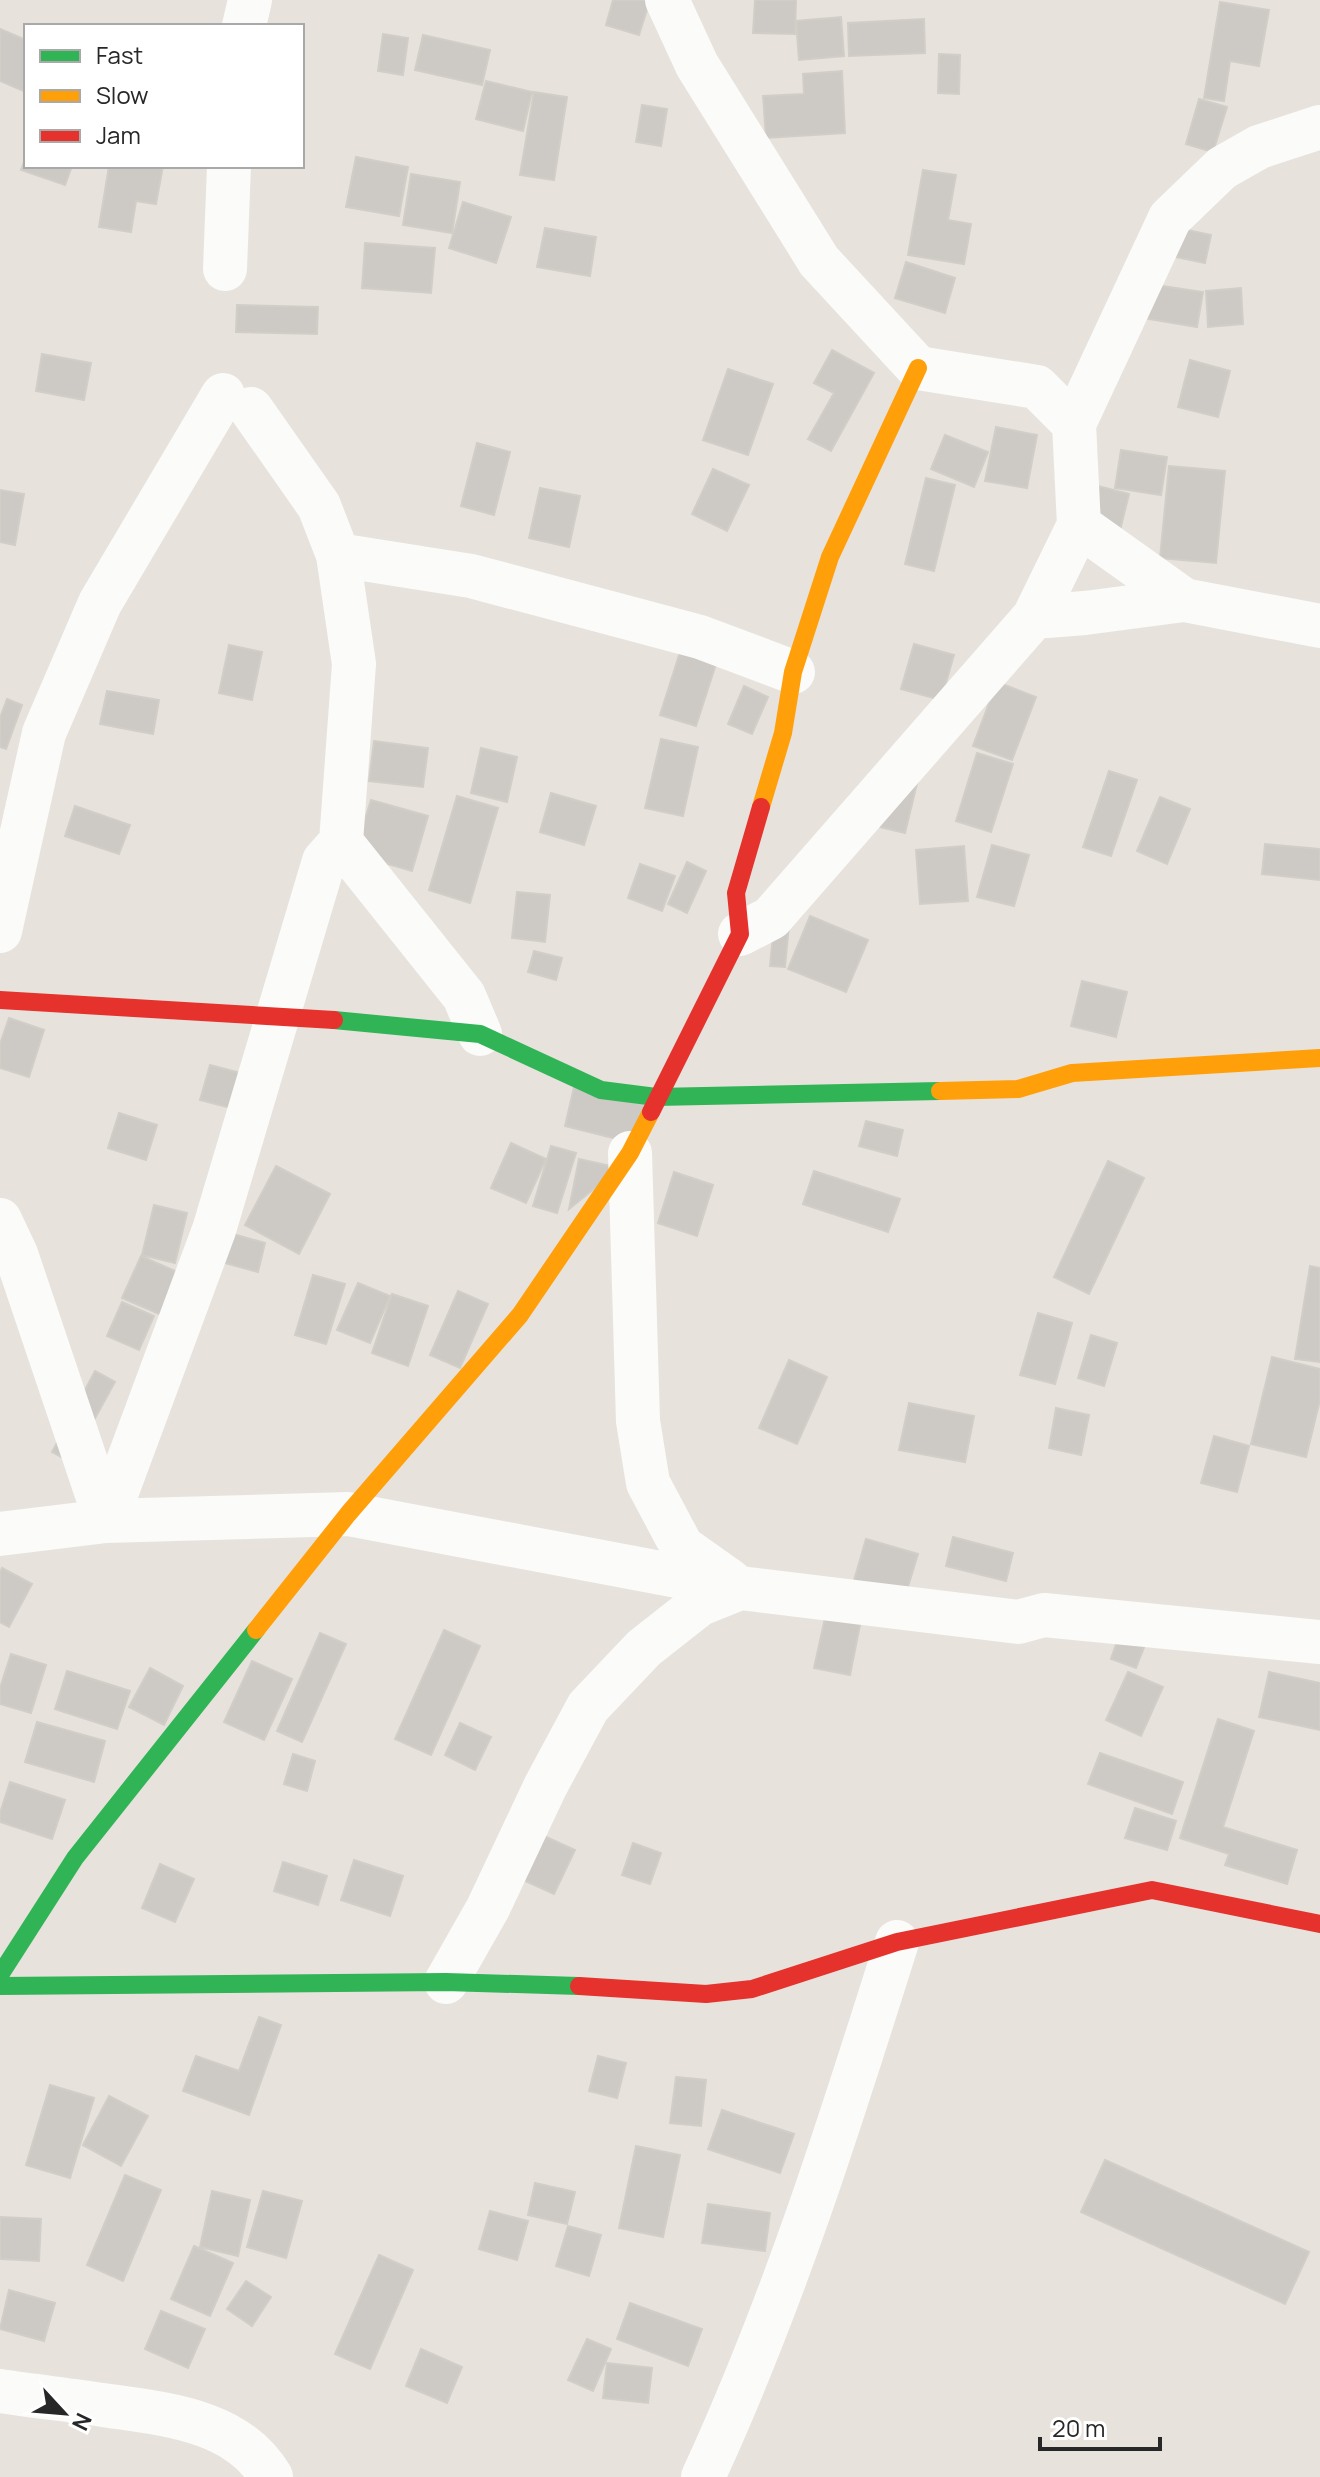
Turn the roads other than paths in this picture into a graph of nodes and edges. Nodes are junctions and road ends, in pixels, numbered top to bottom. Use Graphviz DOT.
graph roads {
  1 [pos="250,0"];
  2 [pos="667,0"];
  3 [pos="244,24"];
  4 [pos="1320,127"];
  5 [pos="229,168"];
  6 [pos="225,269"];
  7 [pos="918,368"];
  8 [pos="1074,424"];
  9 [pos="1079,525"];
  10 [pos="338,555"];
  11 [pos="1184,600"];
  12 [pos="1034,617"];
  13 [pos="1320,626"];
  14 [pos="793,672"];
  15 [pos="341,842"];
  16 [pos="0,931"];
  17 [pos="740,934"];
  18 [pos="0,1000"];
  19 [pos="280,1015"];
  20 [pos="480,1034"];
  21 [pos="1320,1058"];
  22 [pos="656,1097"];
  23 [pos="630,1153"];
  24 [pos="0,1220"];
  25 [pos="348,1514"];
  26 [pos="106,1521"];
  27 [pos="0,1534"];
  28 [pos="740,1588"];
  29 [pos="1318,1639"];
  30 [pos="1320,1924"];
  31 [pos="897,1942"];
  32 [pos="0,1975"];
  33 [pos="446,1982"];
  34 [pos="0,1986"];
  35 [pos="0,2391"];
  36 [pos="271,2477"];
  37 [pos="703,2477"];
  1 -- 3 [label="street"];
  2 -- 7 [label="street"];
  4 -- 8 [label="street"];
  5 -- 6 [label="street"];
  7 -- 8 [label="street"];
  7 -- 14 [label="street"];
  8 -- 9 [label="street"];
  9 -- 11 [label="street"];
  9 -- 12 [label="street"];
  10 -- 14 [label="street"];
  10 -- 15 [label="street"];
  10 -- 16 [label="street"];
  11 -- 12 [label="street"];
  11 -- 13 [label="street"];
  12 -- 17 [label="street"];
  14 -- 17 [label="street"];
  15 -- 19 [label="street"];
  15 -- 20 [label="street"];
  17 -- 22 [label="street"];
  18 -- 19 [label="street"];
  19 -- 20 [label="street"];
  19 -- 26 [label="street"];
  20 -- 22 [label="street"];
  21 -- 22 [label="street"];
  22 -- 23 [label="street"];
  23 -- 25 [label="street"];
  23 -- 28 [label="street"];
  24 -- 26 [label="street"];
  25 -- 26 [label="street"];
  25 -- 28 [label="street"];
  25 -- 32 [label="street"];
  26 -- 27 [label="street"];
  28 -- 29 [label="street"];
  28 -- 33 [label="street"];
  30 -- 31 [label="street"];
  31 -- 33 [label="street"];
  31 -- 37 [label="street"];
  33 -- 34 [label="street"];
  35 -- 36 [label="street"];
}
